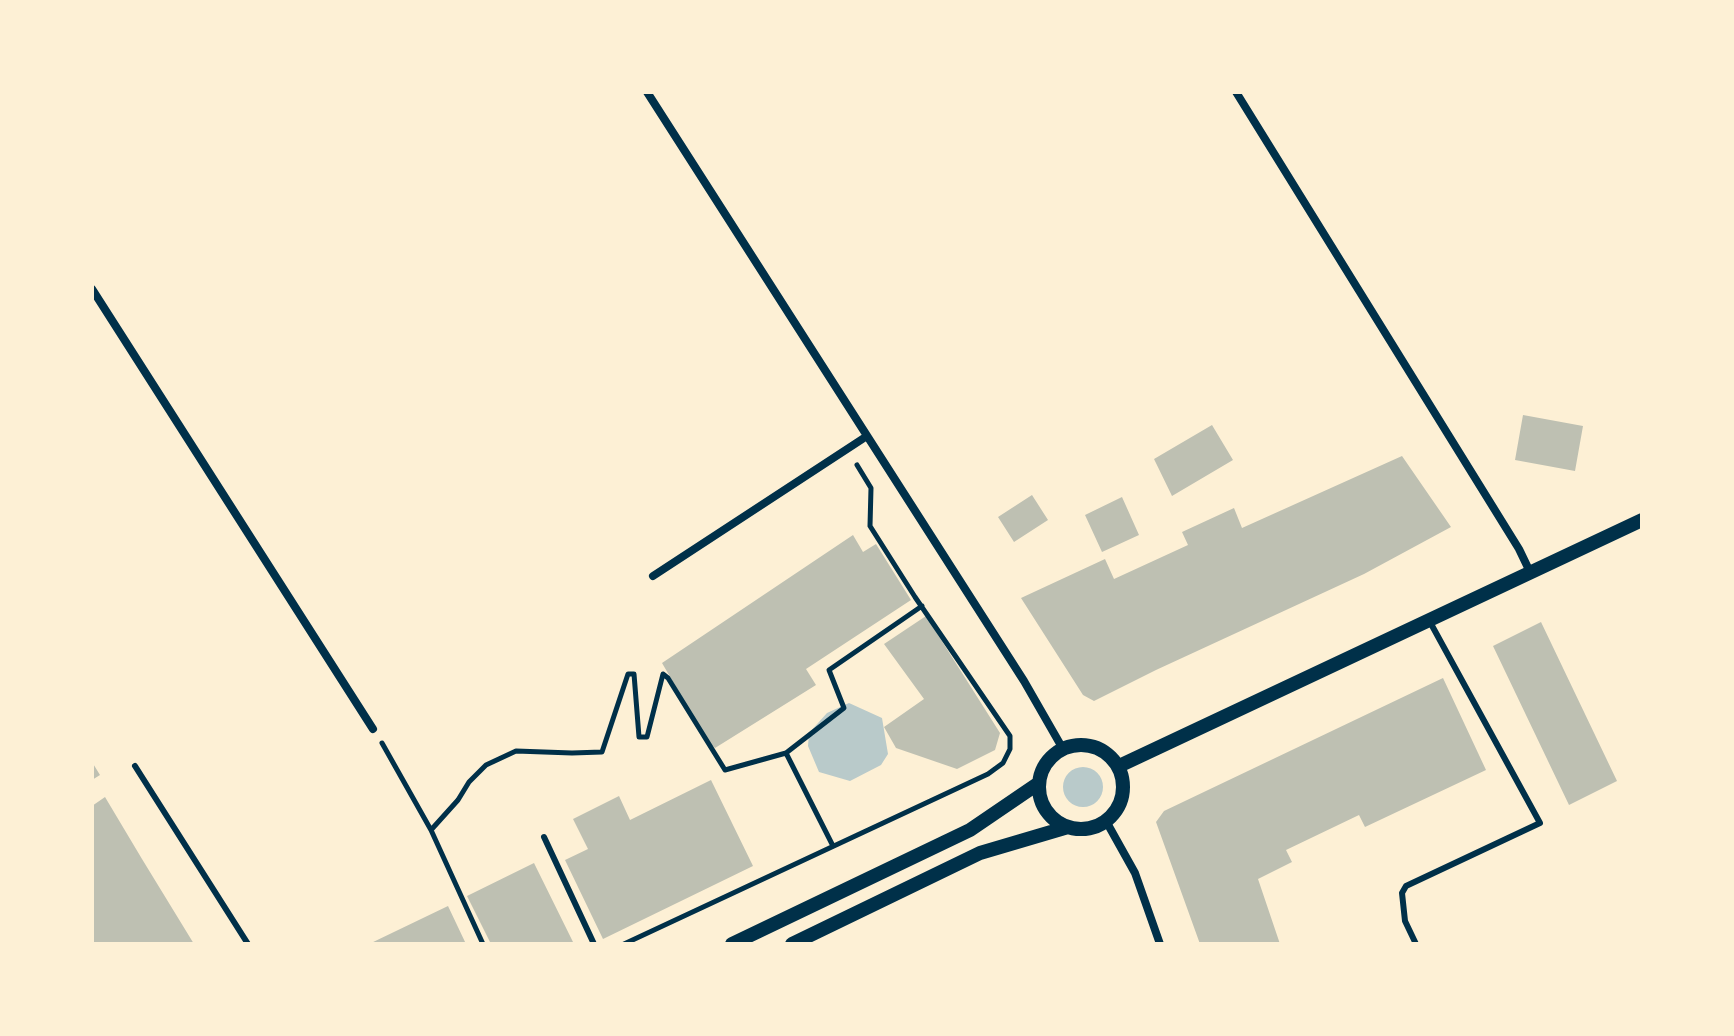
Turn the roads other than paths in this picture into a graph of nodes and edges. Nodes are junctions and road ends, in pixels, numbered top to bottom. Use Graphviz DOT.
graph roads {
  1 [pos="647,92"];
  2 [pos="1236,92"];
  3 [pos="92,289"];
  4 [pos="867,436"];
  5 [pos="1642,520"];
  6 [pos="1531,574"];
  7 [pos="653,576"];
  8 [pos="1430,622"];
  9 [pos="373,729"];
  10 [pos="1063,749"];
  11 [pos="135,766"];
  12 [pos="1119,766"];
  13 [pos="1039,783"];
  14 [pos="1106,821"];
  15 [pos="1068,827"];
  16 [pos="544,837"];
  17 [pos="248,944"];
  18 [pos="594,944"];
  19 [pos="732,944"];
  20 [pos="792,944"];
  21 [pos="1160,944"];
  22 [pos="1416,944"];
  1 -- 4 [label="street"];
  2 -- 6 [label="street"];
  3 -- 9 [label="street"];
  4 -- 7 [label="street"];
  4 -- 10 [label="street"];
  5 -- 6 [label="street"];
  6 -- 8 [label="street"];
  8 -- 12 [label="street"];
  8 -- 22 [label="lane"];
  10 -- 12 [label="street"];
  10 -- 13 [label="street"];
  11 -- 17 [label="lane"];
  12 -- 14 [label="street"];
  13 -- 15 [label="street"];
  13 -- 19 [label="street"];
  14 -- 15 [label="street"];
  14 -- 21 [label="street"];
  15 -- 20 [label="street"];
  16 -- 18 [label="lane"];
}
